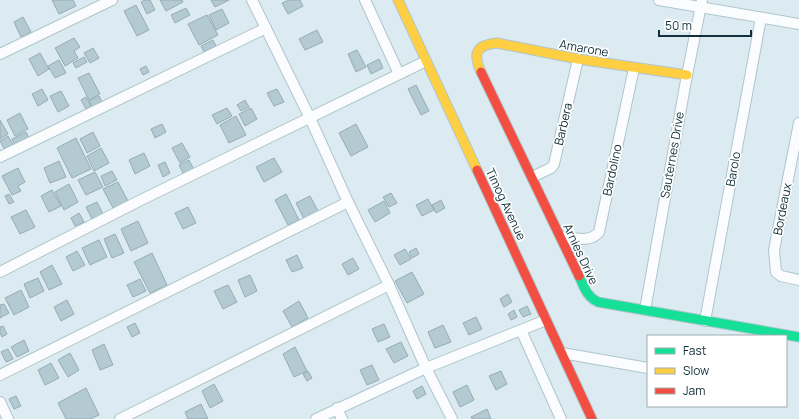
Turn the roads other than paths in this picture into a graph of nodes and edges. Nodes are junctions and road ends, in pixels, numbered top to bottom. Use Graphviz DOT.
graph roads {
  1 [pos="112,0"];
  2 [pos="252,0"];
  3 [pos="365,0"];
  4 [pos="398,0"];
  5 [pos="659,0"];
  6 [pos="701,4"];
  7 [pos="761,18"];
  8 [pos="799,24"];
  9 [pos="266,28"];
  10 [pos="480,48"];
  11 [pos="0,54"];
  12 [pos="578,60"];
  13 [pos="426,61"];
  14 [pos="634,68"];
  15 [pos="399,74"];
  16 [pos="687,75"];
  17 [pos="310,118"];
  18 [pos="799,123"];
  19 [pos="0,157"];
  20 [pos="532,176"];
  21 [pos="348,202"];
  22 [pos="561,237"];
  23 [pos="0,272"];
  24 [pos="799,280"];
  25 [pos="389,285"];
  26 [pos="645,310"];
  27 [pos="546,320"];
  28 [pos="705,321"];
  29 [pos="521,330"];
  30 [pos="799,337"];
  31 [pos="562,353"];
  32 [pos="426,368"];
  33 [pos="647,368"];
  34 [pos="0,375"];
  35 [pos="0,402"];
  36 [pos="337,408"];
  37 [pos="8,419"];
  38 [pos="120,419"];
  39 [pos="316,419"];
  40 [pos="342,419"];
  41 [pos="452,419"];
  42 [pos="561,419"];
  43 [pos="592,419"];
  1 -- 11 [label="street"];
  2 -- 9 [label="street"];
  3 -- 15 [label="street"];
  4 -- 13 [label="street, Timog Avenue"];
  5 -- 6 [label="street"];
  6 -- 7 [label="street"];
  6 -- 16 [label="street, Sauternes Drive"];
  7 -- 8 [label="street"];
  7 -- 28 [label="street, Barolo"];
  9 -- 17 [label="street"];
  9 -- 19 [label="street"];
  10 -- 12 [label="street, Amarone"];
  10 -- 20 [label="street, Arnies Drive"];
  12 -- 14 [label="street, Amarone"];
  12 -- 20 [label="street, Barbera"];
  13 -- 15 [label="street"];
  13 -- 27 [label="street, Timog Avenue"];
  14 -- 16 [label="street, Amarone"];
  14 -- 22 [label="street, Bardolino"];
  15 -- 17 [label="street"];
  16 -- 26 [label="street, Sauternes Drive"];
  17 -- 21 [label="street"];
  17 -- 23 [label="street"];
  18 -- 24 [label="street, Bordeaux"];
  20 -- 22 [label="street, Arnies Drive"];
  21 -- 25 [label="street"];
  21 -- 34 [label="street"];
  22 -- 26 [label="street, Arnies Drive"];
  25 -- 32 [label="street"];
  25 -- 38 [label="street"];
  26 -- 28 [label="street, Arnies Drive"];
  27 -- 29 [label="street"];
  27 -- 31 [label="street, Timog Avenue"];
  28 -- 30 [label="street, Arnies Drive"];
  29 -- 32 [label="street"];
  29 -- 42 [label="street"];
  31 -- 33 [label="street"];
  31 -- 43 [label="street, Timog Avenue"];
  32 -- 36 [label="street"];
  32 -- 41 [label="street"];
  35 -- 37 [label="street"];
  36 -- 39 [label="street"];
  36 -- 40 [label="street"];
}
